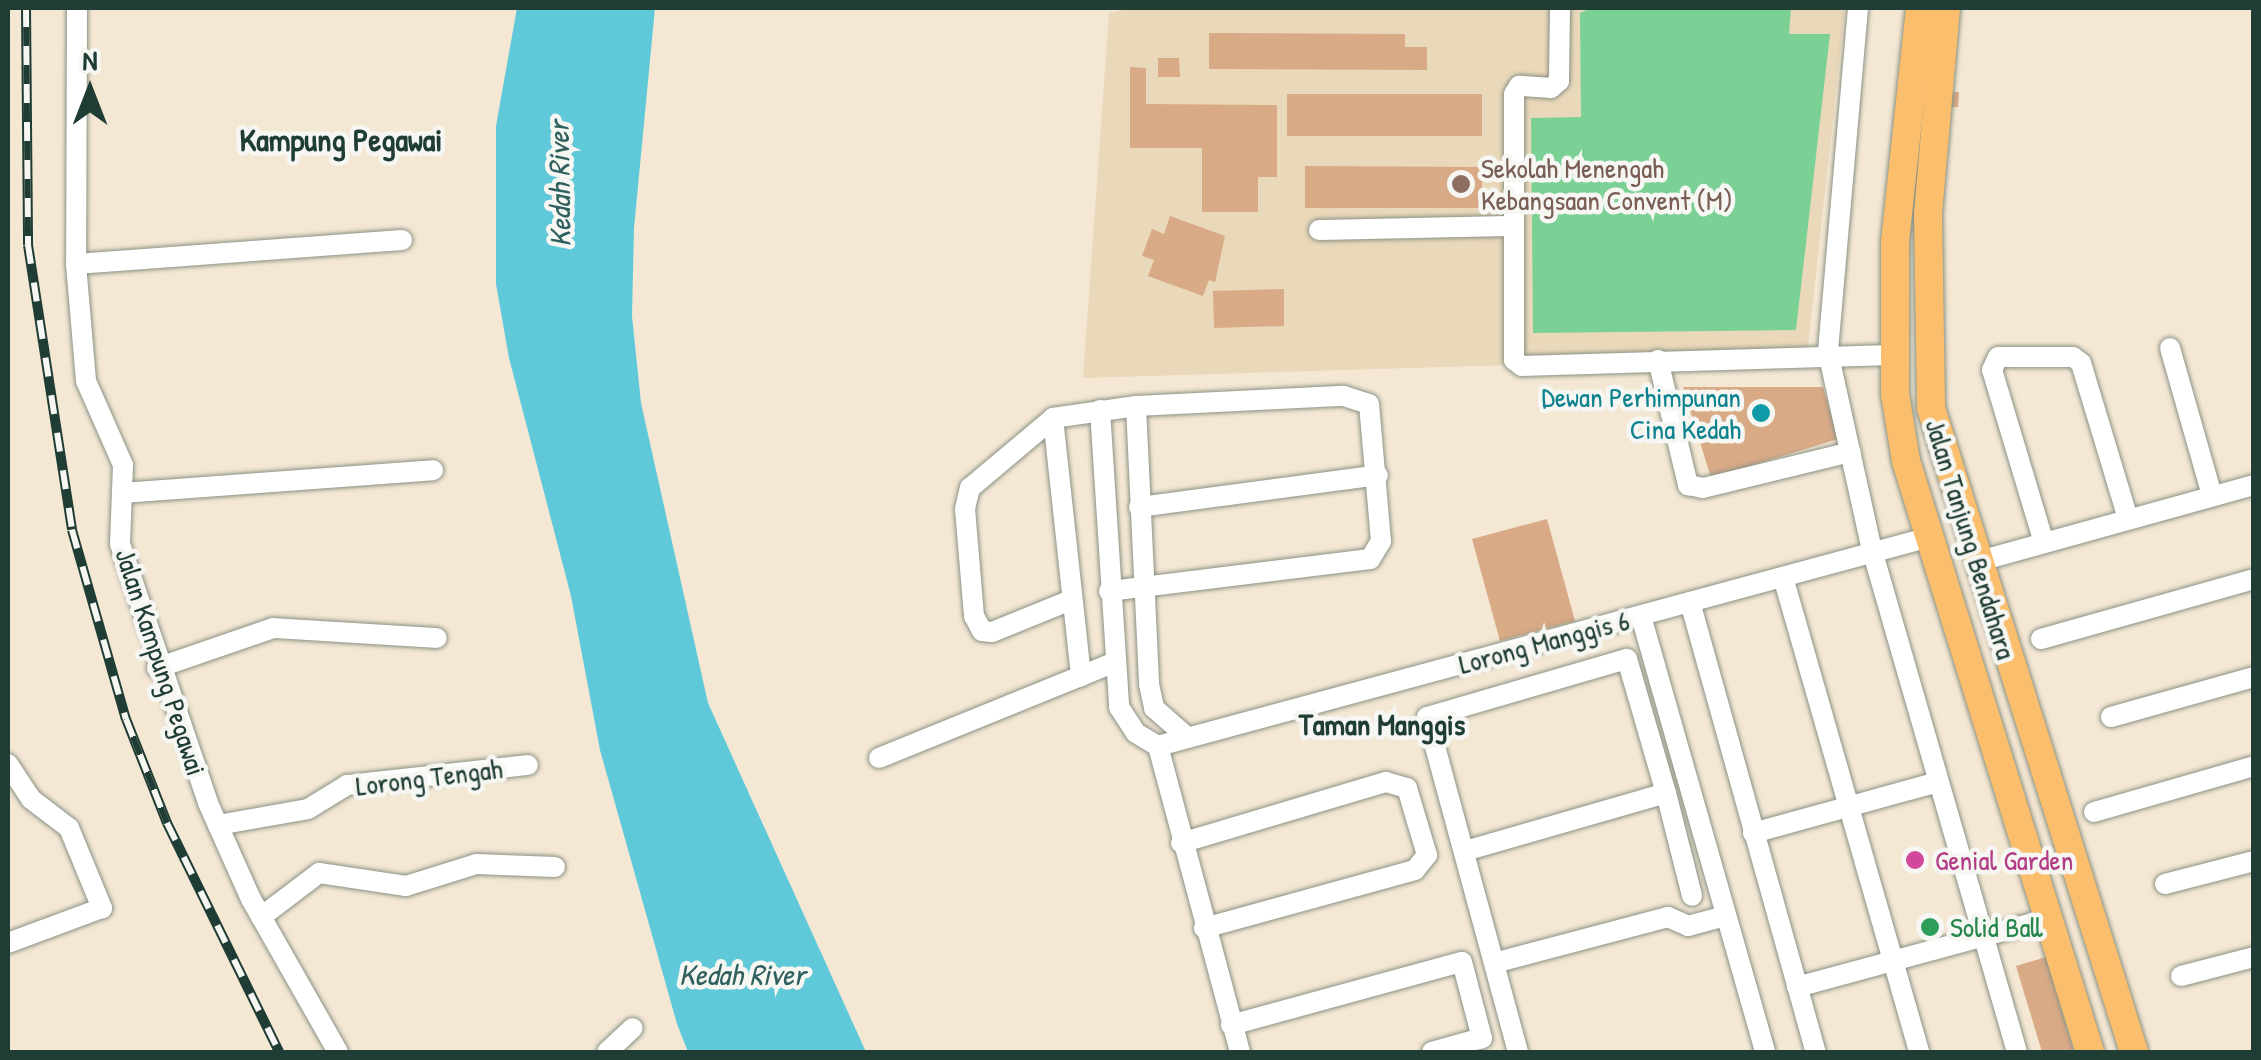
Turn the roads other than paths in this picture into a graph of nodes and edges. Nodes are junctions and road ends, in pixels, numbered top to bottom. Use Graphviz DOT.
graph roads {
  1 [pos="77,8"];
  2 [pos="1560,8"];
  3 [pos="1858,8"];
  4 [pos="1920,8"];
  5 [pos="1946,8"];
  6 [pos="1510,226"];
  7 [pos="1319,230"];
  8 [pos="402,240"];
  9 [pos="76,264"];
  10 [pos="2170,348"];
  11 [pos="1828,352"];
  12 [pos="1891,355"];
  13 [pos="1658,360"];
  14 [pos="1136,406"];
  15 [pos="1100,410"];
  16 [pos="1053,418"];
  17 [pos="1851,452"];
  18 [pos="433,470"];
  19 [pos="1378,474"];
  20 [pos="2253,488"];
  21 [pos="122,493"];
  22 [pos="2212,495"];
  23 [pos="1139,507"];
  24 [pos="2128,519"];
  25 [pos="1930,538"];
  26 [pos="2044,543"];
  27 [pos="1872,550"];
  28 [pos="1976,562"];
  29 [pos="1783,577"];
  30 [pos="2254,578"];
  31 [pos="1143,588"];
  32 [pos="1109,591"];
  33 [pos="1071,600"];
  34 [pos="1690,602"];
  35 [pos="1641,616"];
  36 [pos="436,638"];
  37 [pos="2041,639"];
  38 [pos="1115,662"];
  39 [pos="157,668"];
  40 [pos="1080,676"];
  41 [pos="2254,677"];
  42 [pos="2111,717"];
  43 [pos="1188,738"];
  44 [pos="1158,746"];
  45 [pos="880,758"];
  46 [pos="8,764"];
  47 [pos="528,765"];
  48 [pos="2254,766"];
  49 [pos="1938,782"];
  50 [pos="1666,793"];
  51 [pos="1847,804"];
  52 [pos="2094,812"];
  53 [pos="218,825"];
  54 [pos="1754,833"];
  55 [pos="1181,843"];
  56 [pos="1465,852"];
  57 [pos="2254,861"];
  58 [pos="556,866"];
  59 [pos="2166,884"];
  60 [pos="1718,888"];
  61 [pos="1692,896"];
  62 [pos="1726,916"];
  63 [pos="261,917"];
  64 [pos="1668,917"];
  65 [pos="2048,919"];
  66 [pos="1204,928"];
  67 [pos="1982,937"];
  68 [pos="8,943"];
  69 [pos="2254,957"];
  70 [pos="1892,961"];
  71 [pos="1494,963"];
  72 [pos="2181,976"];
  73 [pos="1796,987"];
  74 [pos="1231,1024"];
  75 [pos="633,1028"];
  76 [pos="338,1052"];
  77 [pos="607,1052"];
  78 [pos="1240,1052"];
  79 [pos="1432,1052"];
  80 [pos="1518,1052"];
  81 [pos="1765,1052"];
  82 [pos="1816,1052"];
  83 [pos="1919,1052"];
  84 [pos="2017,1052"];
  85 [pos="2090,1052"];
  86 [pos="2134,1052"];
  1 -- 9 [label="street, Jalan Kampung Pegawai"];
  2 -- 6 [label="street"];
  3 -- 11 [label="street"];
  4 -- 12 [label="main road, Jalan Tanjung Bendahara"];
  5 -- 28 [label="main road, Jalan Tanjung Bendahara"];
  6 -- 7 [label="street"];
  6 -- 13 [label="street"];
  8 -- 9 [label="street"];
  9 -- 21 [label="street, Jalan Kampung Pegawai"];
  10 -- 22 [label="street"];
  11 -- 12 [label="street"];
  11 -- 13 [label="street"];
  11 -- 17 [label="street"];
  12 -- 25 [label="main road, Jalan Tanjung Bendahara"];
  13 -- 17 [label="street"];
  14 -- 15 [label="street"];
  14 -- 19 [label="street"];
  14 -- 23 [label="street"];
  15 -- 16 [label="street"];
  15 -- 32 [label="street"];
  16 -- 33 [label="street"];
  16 -- 33 [label="street"];
  17 -- 27 [label="street"];
  18 -- 21 [label="street"];
  19 -- 23 [label="street"];
  19 -- 31 [label="street"];
  20 -- 22 [label="street"];
  21 -- 39 [label="street, Jalan Kampung Pegawai"];
  22 -- 24 [label="street"];
  23 -- 31 [label="street"];
  24 -- 26 [label="street"];
  24 -- 26 [label="street"];
  25 -- 27 [label="street, Lorong Manggis 6"];
  25 -- 65 [label="main road, Jalan Tanjung Bendahara"];
  26 -- 28 [label="street"];
  27 -- 29 [label="street, Lorong Manggis 6"];
  27 -- 49 [label="street"];
  28 -- 86 [label="main road, Jalan Tanjung Bendahara"];
  29 -- 34 [label="street, Lorong Manggis 6"];
  29 -- 51 [label="street"];
  30 -- 37 [label="street"];
  31 -- 32 [label="street"];
  31 -- 43 [label="street"];
  32 -- 38 [label="street"];
  33 -- 40 [label="street"];
  34 -- 35 [label="street, Lorong Manggis 6"];
  34 -- 54 [label="street"];
  35 -- 43 [label="street, Lorong Manggis 6"];
  35 -- 60 [label="street"];
  36 -- 39 [label="street"];
  38 -- 40 [label="street"];
  38 -- 44 [label="street"];
  39 -- 53 [label="street, Jalan Kampung Pegawai"];
  40 -- 45 [label="street"];
  41 -- 42 [label="street"];
  43 -- 44 [label="street, Lorong Manggis 6"];
  44 -- 55 [label="street"];
  46 -- 68 [label="street"];
  47 -- 53 [label="street, Lorong Tengah"];
  48 -- 52 [label="street"];
  49 -- 51 [label="street"];
  49 -- 67 [label="street"];
  50 -- 56 [label="street"];
  50 -- 56 [label="street"];
  50 -- 61 [label="street"];
  51 -- 54 [label="street"];
  51 -- 70 [label="street"];
  53 -- 63 [label="street, Jalan Kampung Pegawai"];
  54 -- 73 [label="street"];
  55 -- 66 [label="street"];
  55 -- 66 [label="street"];
  56 -- 71 [label="street"];
  57 -- 59 [label="street"];
  58 -- 63 [label="street"];
  60 -- 61 [label="street"];
  60 -- 62 [label="street"];
  61 -- 64 [label="street"];
  62 -- 64 [label="street"];
  62 -- 81 [label="street"];
  63 -- 76 [label="street, Jalan Kampung Pegawai"];
  64 -- 71 [label="street"];
  65 -- 67 [label="street"];
  65 -- 85 [label="main road, Jalan Tanjung Bendahara"];
  66 -- 74 [label="street"];
  67 -- 70 [label="street"];
  67 -- 84 [label="street"];
  69 -- 72 [label="street"];
  70 -- 73 [label="street"];
  70 -- 83 [label="street"];
  71 -- 80 [label="street"];
  73 -- 82 [label="street"];
  74 -- 78 [label="street"];
  74 -- 79 [label="street"];
  75 -- 77 [label="street"];
}
